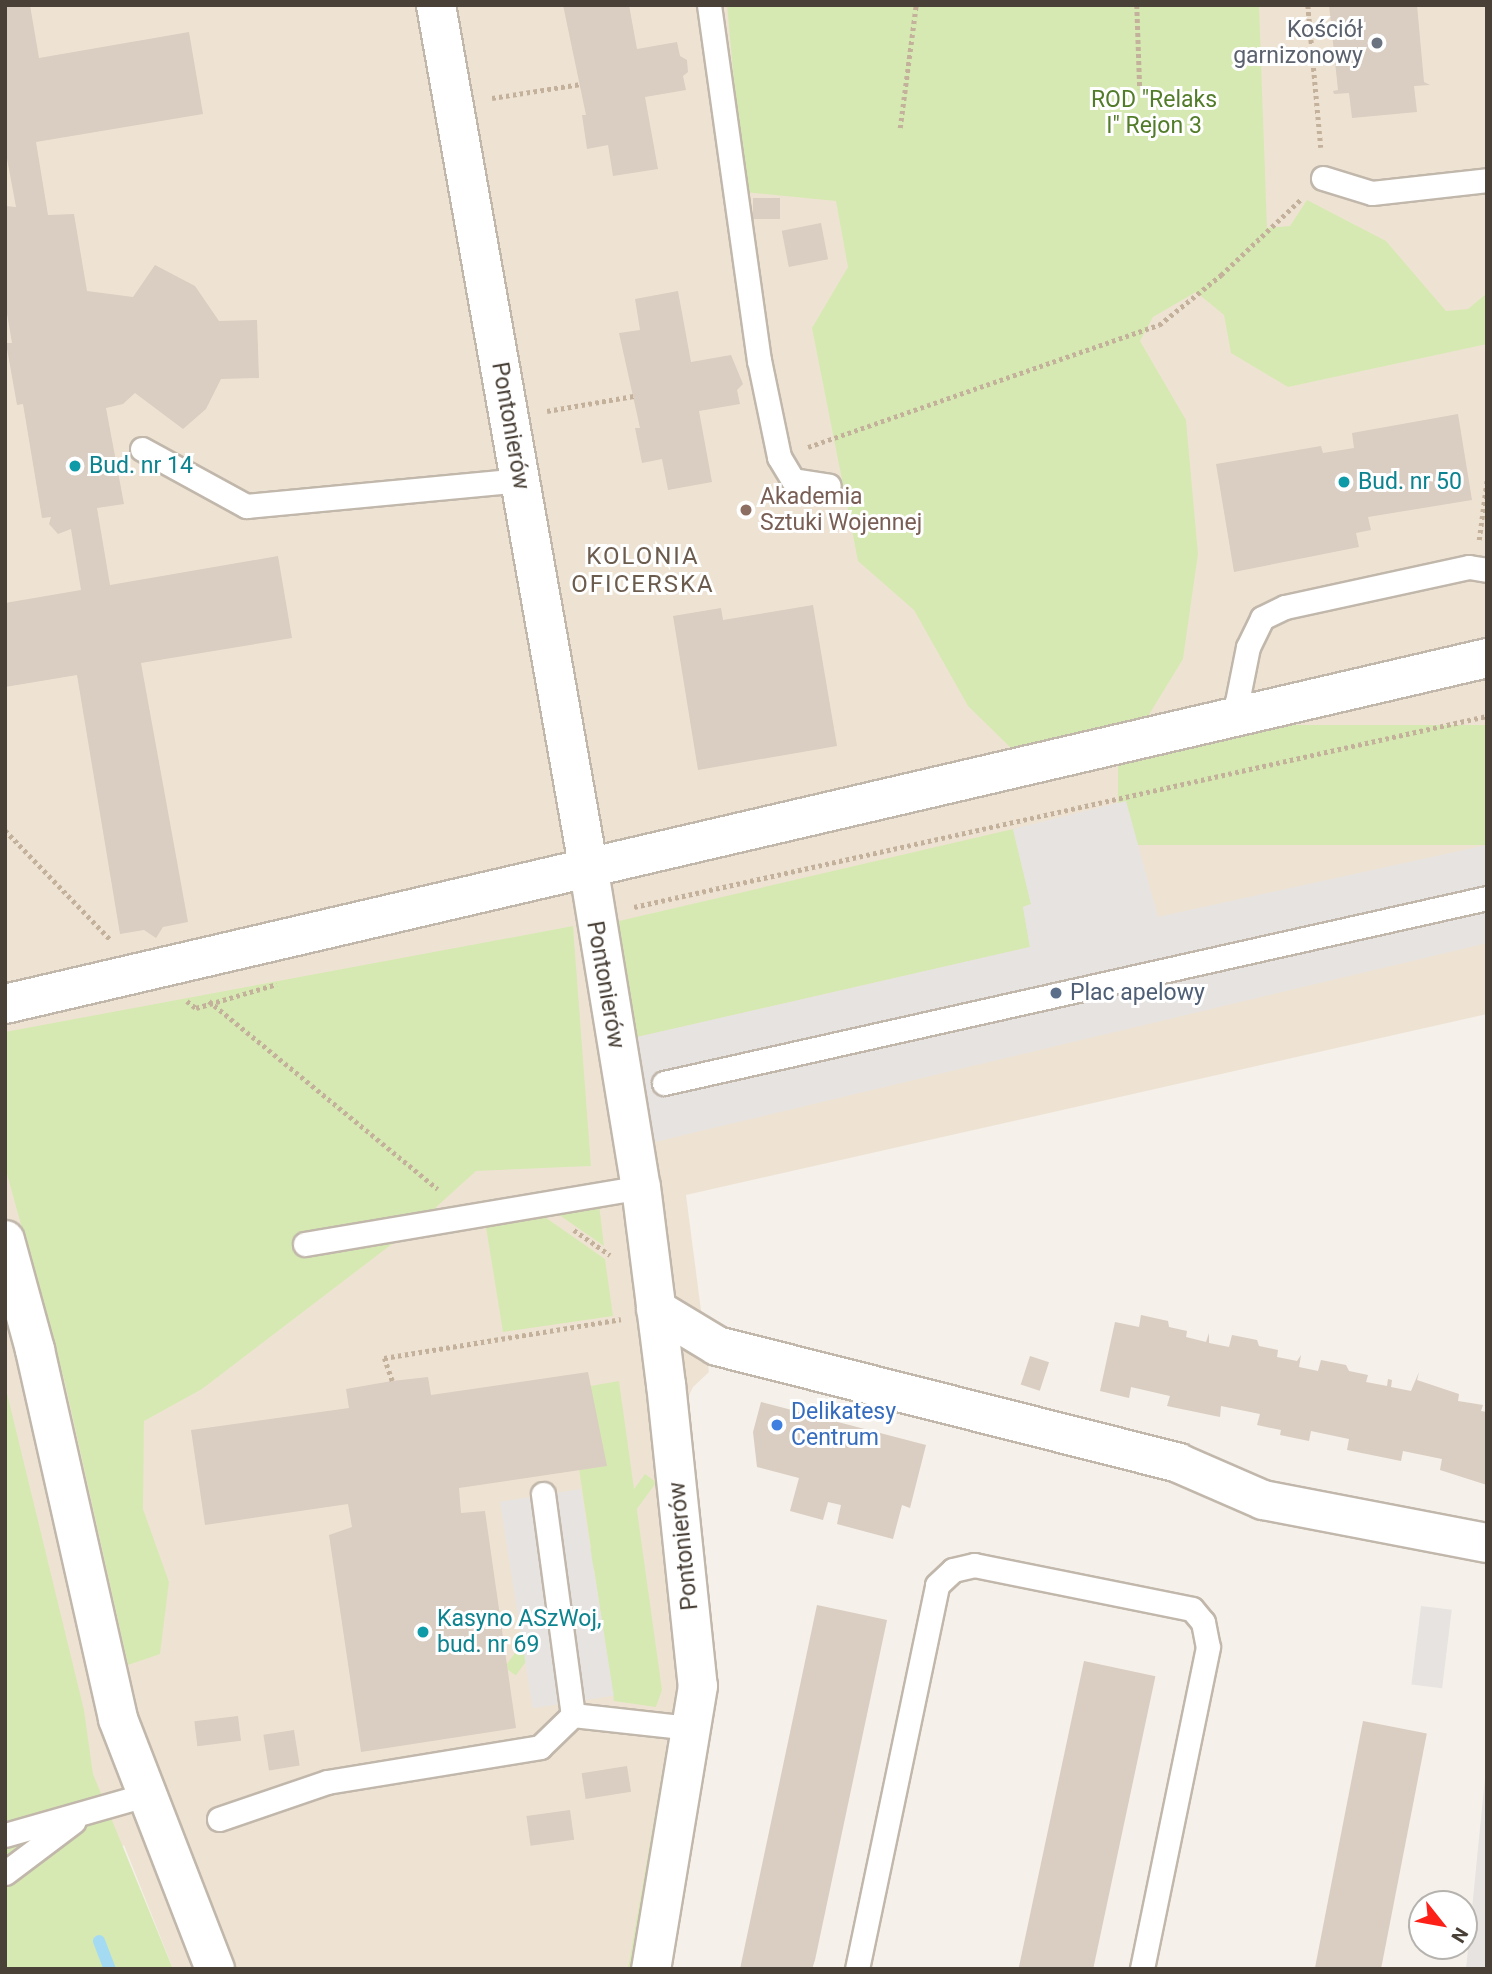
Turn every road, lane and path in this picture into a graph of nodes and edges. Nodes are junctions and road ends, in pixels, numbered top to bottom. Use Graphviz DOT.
graph roads {
  1 [pos="436,5"];
  2 [pos="709,5"];
  3 [pos="916,5"];
  4 [pos="1137,5"];
  5 [pos="1308,5"];
  6 [pos="581,84"];
  7 [pos="1140,89"];
  8 [pos="453,103"];
  9 [pos="900,128"];
  10 [pos="1323,178"];
  11 [pos="1487,180"];
  12 [pos="634,396"];
  13 [pos="508,417"];
  14 [pos="142,449"];
  15 [pos="779,457"];
  16 [pos="1487,479"];
  17 [pos="519,480"];
  18 [pos="829,486"];
  19 [pos="1481,569"];
  20 [pos="1487,658"];
  21 [pos="1241,715"];
  22 [pos="1487,716"];
  23 [pos="5,830"];
  24 [pos="588,865"];
  25 [pos="1487,898"];
  26 [pos="593,916"];
  27 [pos="141,971"];
  28 [pos="209,1001"];
  29 [pos="5,1004"];
  30 [pos="196,1008"];
  31 [pos="664,1083"];
  32 [pos="623,1191"];
  33 [pos="471,1216"];
  34 [pos="5,1240"];
  35 [pos="305,1244"];
  36 [pos="614,1258"];
  37 [pos="633,1312"];
  38 [pos="623,1332"];
  39 [pos="717,1346"];
  40 [pos="392,1381"];
  41 [pos="666,1384"];
  42 [pos="542,1494"];
  43 [pos="1487,1543"];
  44 [pos="573,1715"];
  45 [pos="691,1728"];
  46 [pos="145,1795"];
  47 [pos="85,1812"];
  48 [pos="219,1819"];
  49 [pos="5,1835"];
  50 [pos="5,1872"];
  51 [pos="215,1969"];
  52 [pos="651,1969"];
  53 [pos="857,1969"];
  54 [pos="1142,1969"];
  1 -- 8 [label="street, Pontonierów"];
  2 -- 15 [label="lane"];
  3 -- 9 [label="path"];
  4 -- 7 [label="path"];
  5 -- 10 [label="path"];
  6 -- 8 [label="path"];
  8 -- 13 [label="street, Pontonierów"];
  10 -- 11 [label="lane"];
  10 -- 15 [label="path"];
  12 -- 13 [label="path"];
  13 -- 17 [label="street, Pontonierów"];
  14 -- 17 [label="lane"];
  15 -- 18 [label="lane"];
  16 -- 19 [label="path"];
  17 -- 24 [label="street, Pontonierów"];
  19 -- 21 [label="lane"];
  20 -- 21 [label="street"];
  21 -- 24 [label="street"];
  22 -- 26 [label="path"];
  23 -- 27 [label="path"];
  24 -- 26 [label="street, Pontonierów"];
  24 -- 27 [label="street"];
  25 -- 31 [label="lane"];
  26 -- 32 [label="street, Pontonierów"];
  27 -- 29 [label="street"];
  27 -- 30 [label="path"];
  28 -- 33 [label="path"];
  32 -- 33 [label="lane"];
  32 -- 36 [label="path"];
  32 -- 37 [label="street, Pontonierów"];
  33 -- 35 [label="lane"];
  34 -- 46 [label="street"];
  37 -- 38 [label="path"];
  37 -- 39 [label="street"];
  37 -- 40 [label="path"];
  37 -- 41 [label="street, Pontonierów"];
  39 -- 41 [label="street"];
  39 -- 43 [label="street"];
  41 -- 45 [label="street, Pontonierów"];
  42 -- 44 [label="lane"];
  44 -- 45 [label="lane"];
  44 -- 48 [label="lane"];
  45 -- 52 [label="street, Pontonierów"];
  46 -- 47 [label="lane"];
  46 -- 51 [label="street"];
  47 -- 49 [label="lane"];
  47 -- 50 [label="lane"];
  53 -- 54 [label="lane"];
}
